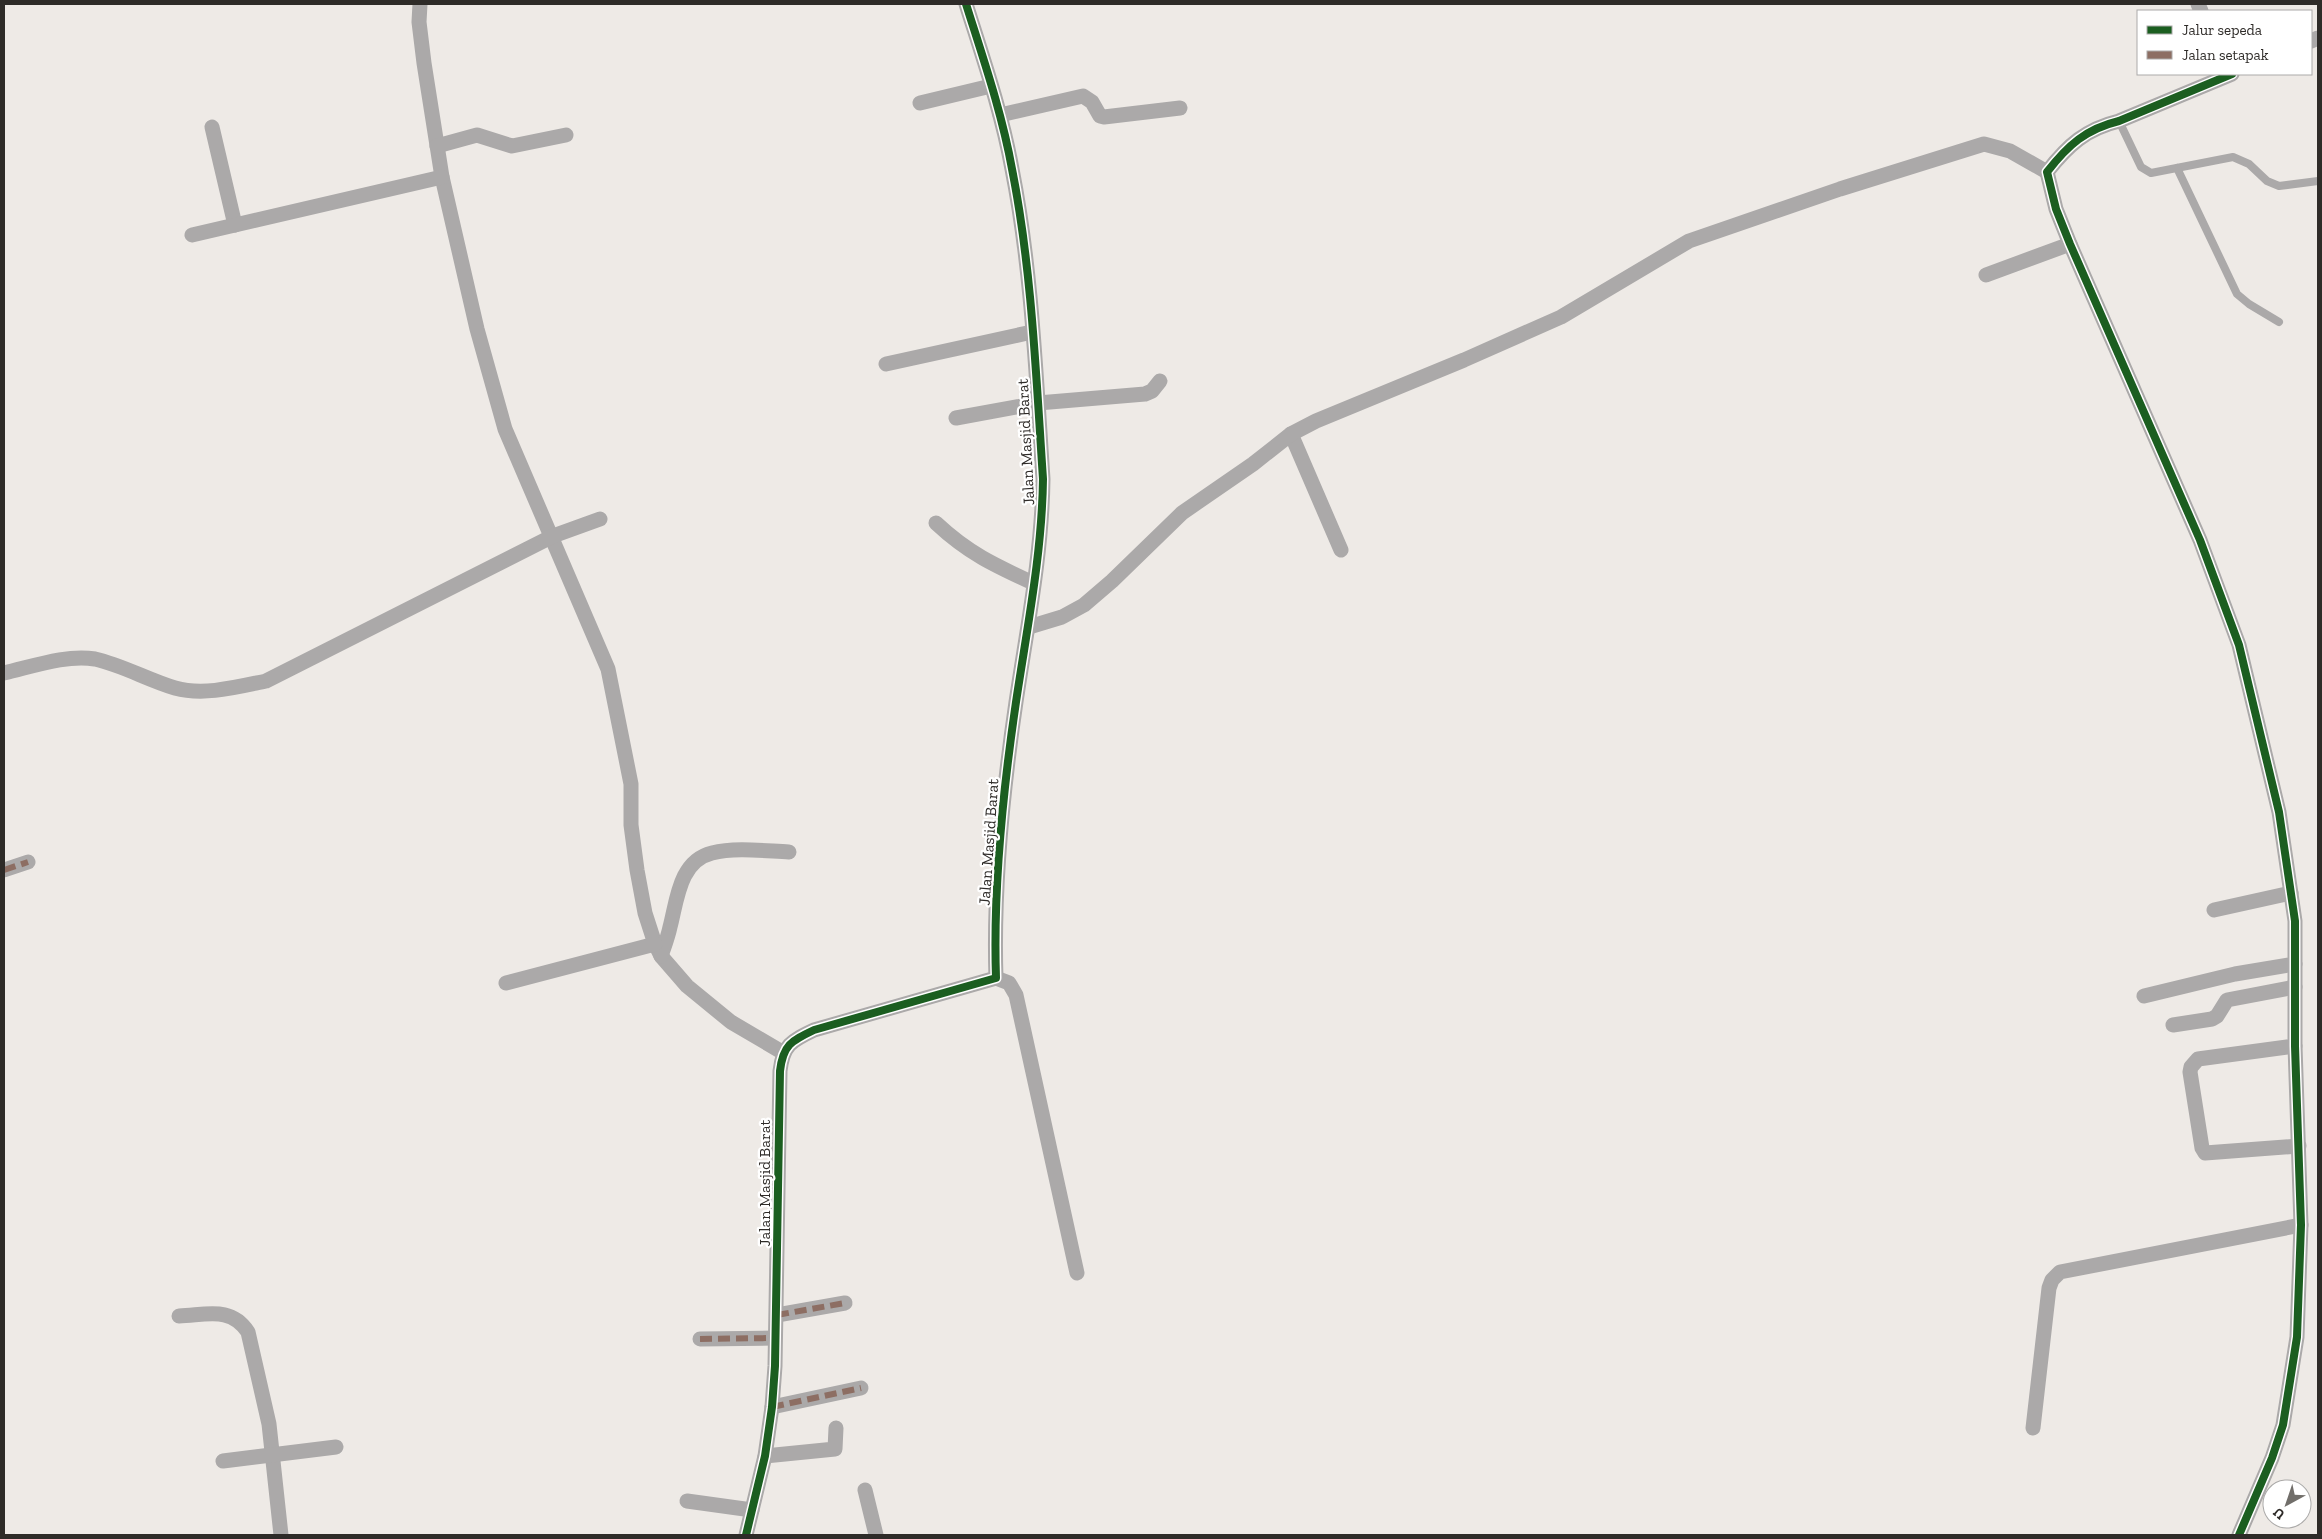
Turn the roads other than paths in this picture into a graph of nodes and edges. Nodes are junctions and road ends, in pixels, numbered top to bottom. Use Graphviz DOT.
graph roads {
  1 [pos="420,4"];
  2 [pos="966,4"];
  3 [pos="2228,75"];
  4 [pos="991,86"];
  5 [pos="920,103"];
  6 [pos="1180,108"];
  7 [pos="1000,115"];
  8 [pos="2119,121"];
  9 [pos="212,128"];
  10 [pos="566,135"];
  11 [pos="437,146"];
  12 [pos="2051,166"];
  13 [pos="2177,168"];
  14 [pos="442,177"];
  15 [pos="2318,181"];
  16 [pos="235,225"];
  17 [pos="192,236"];
  18 [pos="2070,244"];
  19 [pos="1986,276"];
  20 [pos="2279,322"];
  21 [pos="1032,332"];
  22 [pos="886,364"];
  23 [pos="1160,381"];
  24 [pos="1038,403"];
  25 [pos="956,418"];
  26 [pos="1291,434"];
  27 [pos="600,518"];
  28 [pos="936,523"];
  29 [pos="553,536"];
  30 [pos="1341,550"];
  31 [pos="1033,584"];
  32 [pos="1029,627"];
  33 [pos="4,673"];
  34 [pos="789,852"];
  35 [pos="28,862"];
  36 [pos="4,870"];
  37 [pos="2292,893"];
  38 [pos="2214,910"];
  39 [pos="658,950"];
  40 [pos="2295,964"];
  41 [pos="996,978"];
  42 [pos="506,983"];
  43 [pos="2295,987"];
  44 [pos="2144,996"];
  45 [pos="2173,1025"];
  46 [pos="2295,1046"];
  47 [pos="782,1052"];
  48 [pos="2299,1146"];
  49 [pos="2301,1225"];
  50 [pos="1077,1273"];
  51 [pos="845,1303"];
  52 [pos="776,1315"];
  53 [pos="179,1316"];
  54 [pos="775,1338"];
  55 [pos="700,1339"];
  56 [pos="860,1388"];
  57 [pos="772,1407"];
  58 [pos="836,1428"];
  59 [pos="2033,1428"];
  60 [pos="336,1447"];
  61 [pos="272,1455"];
  62 [pos="765,1456"];
  63 [pos="223,1461"];
  64 [pos="865,1490"];
  65 [pos="687,1501"];
  66 [pos="752,1510"];
  67 [pos="281,1535"];
  68 [pos="746,1535"];
  69 [pos="876,1535"];
  70 [pos="2239,1535"];
  1 -- 11 [label="street"];
  2 -- 4 [label="street, Jalan Masjid Barat"];
  3 -- 8 [label="street"];
  4 -- 5 [label="street"];
  4 -- 7 [label="street, Jalan Masjid Barat"];
  6 -- 7 [label="street"];
  7 -- 21 [label="street, Jalan Masjid Barat"];
  8 -- 12 [label="street"];
  8 -- 13 [label="lane"];
  9 -- 16 [label="street"];
  10 -- 11 [label="street"];
  11 -- 14 [label="street"];
  12 -- 18 [label="street"];
  12 -- 26 [label="street"];
  13 -- 15 [label="lane"];
  13 -- 20 [label="lane"];
  14 -- 16 [label="street"];
  14 -- 29 [label="street"];
  16 -- 17 [label="street"];
  18 -- 19 [label="street"];
  18 -- 37 [label="street"];
  21 -- 22 [label="street"];
  21 -- 24 [label="street, Jalan Masjid Barat"];
  23 -- 24 [label="street"];
  24 -- 25 [label="street"];
  24 -- 31 [label="street, Jalan Masjid Barat"];
  26 -- 30 [label="street"];
  26 -- 32 [label="street"];
  27 -- 29 [label="street"];
  28 -- 31 [label="street"];
  29 -- 33 [label="street"];
  29 -- 39 [label="street"];
  31 -- 32 [label="street, Jalan Masjid Barat"];
  32 -- 41 [label="street, Jalan Masjid Barat"];
  34 -- 39 [label="street"];
  35 -- 36 [label="street"];
  37 -- 38 [label="street"];
  37 -- 40 [label="street"];
  39 -- 42 [label="street"];
  39 -- 47 [label="street"];
  40 -- 43 [label="street"];
  40 -- 44 [label="street"];
  41 -- 47 [label="street"];
  41 -- 50 [label="street"];
  43 -- 45 [label="street"];
  43 -- 46 [label="street"];
  46 -- 48 [label="street"];
  46 -- 48 [label="street"];
  47 -- 52 [label="street, Jalan Masjid Barat"];
  48 -- 49 [label="street"];
  49 -- 59 [label="street"];
  49 -- 70 [label="street"];
  51 -- 52 [label="street"];
  52 -- 54 [label="street, Jalan Masjid Barat"];
  53 -- 61 [label="street"];
  54 -- 55 [label="street"];
  54 -- 57 [label="street, Jalan Masjid Barat"];
  56 -- 57 [label="street"];
  57 -- 62 [label="street, Jalan Masjid Barat"];
  58 -- 62 [label="street"];
  60 -- 61 [label="street"];
  61 -- 63 [label="street"];
  61 -- 67 [label="street"];
  62 -- 66 [label="street, Jalan Masjid Barat"];
  64 -- 69 [label="street"];
  65 -- 66 [label="street"];
  66 -- 68 [label="street, Jalan Masjid Barat"];
}
